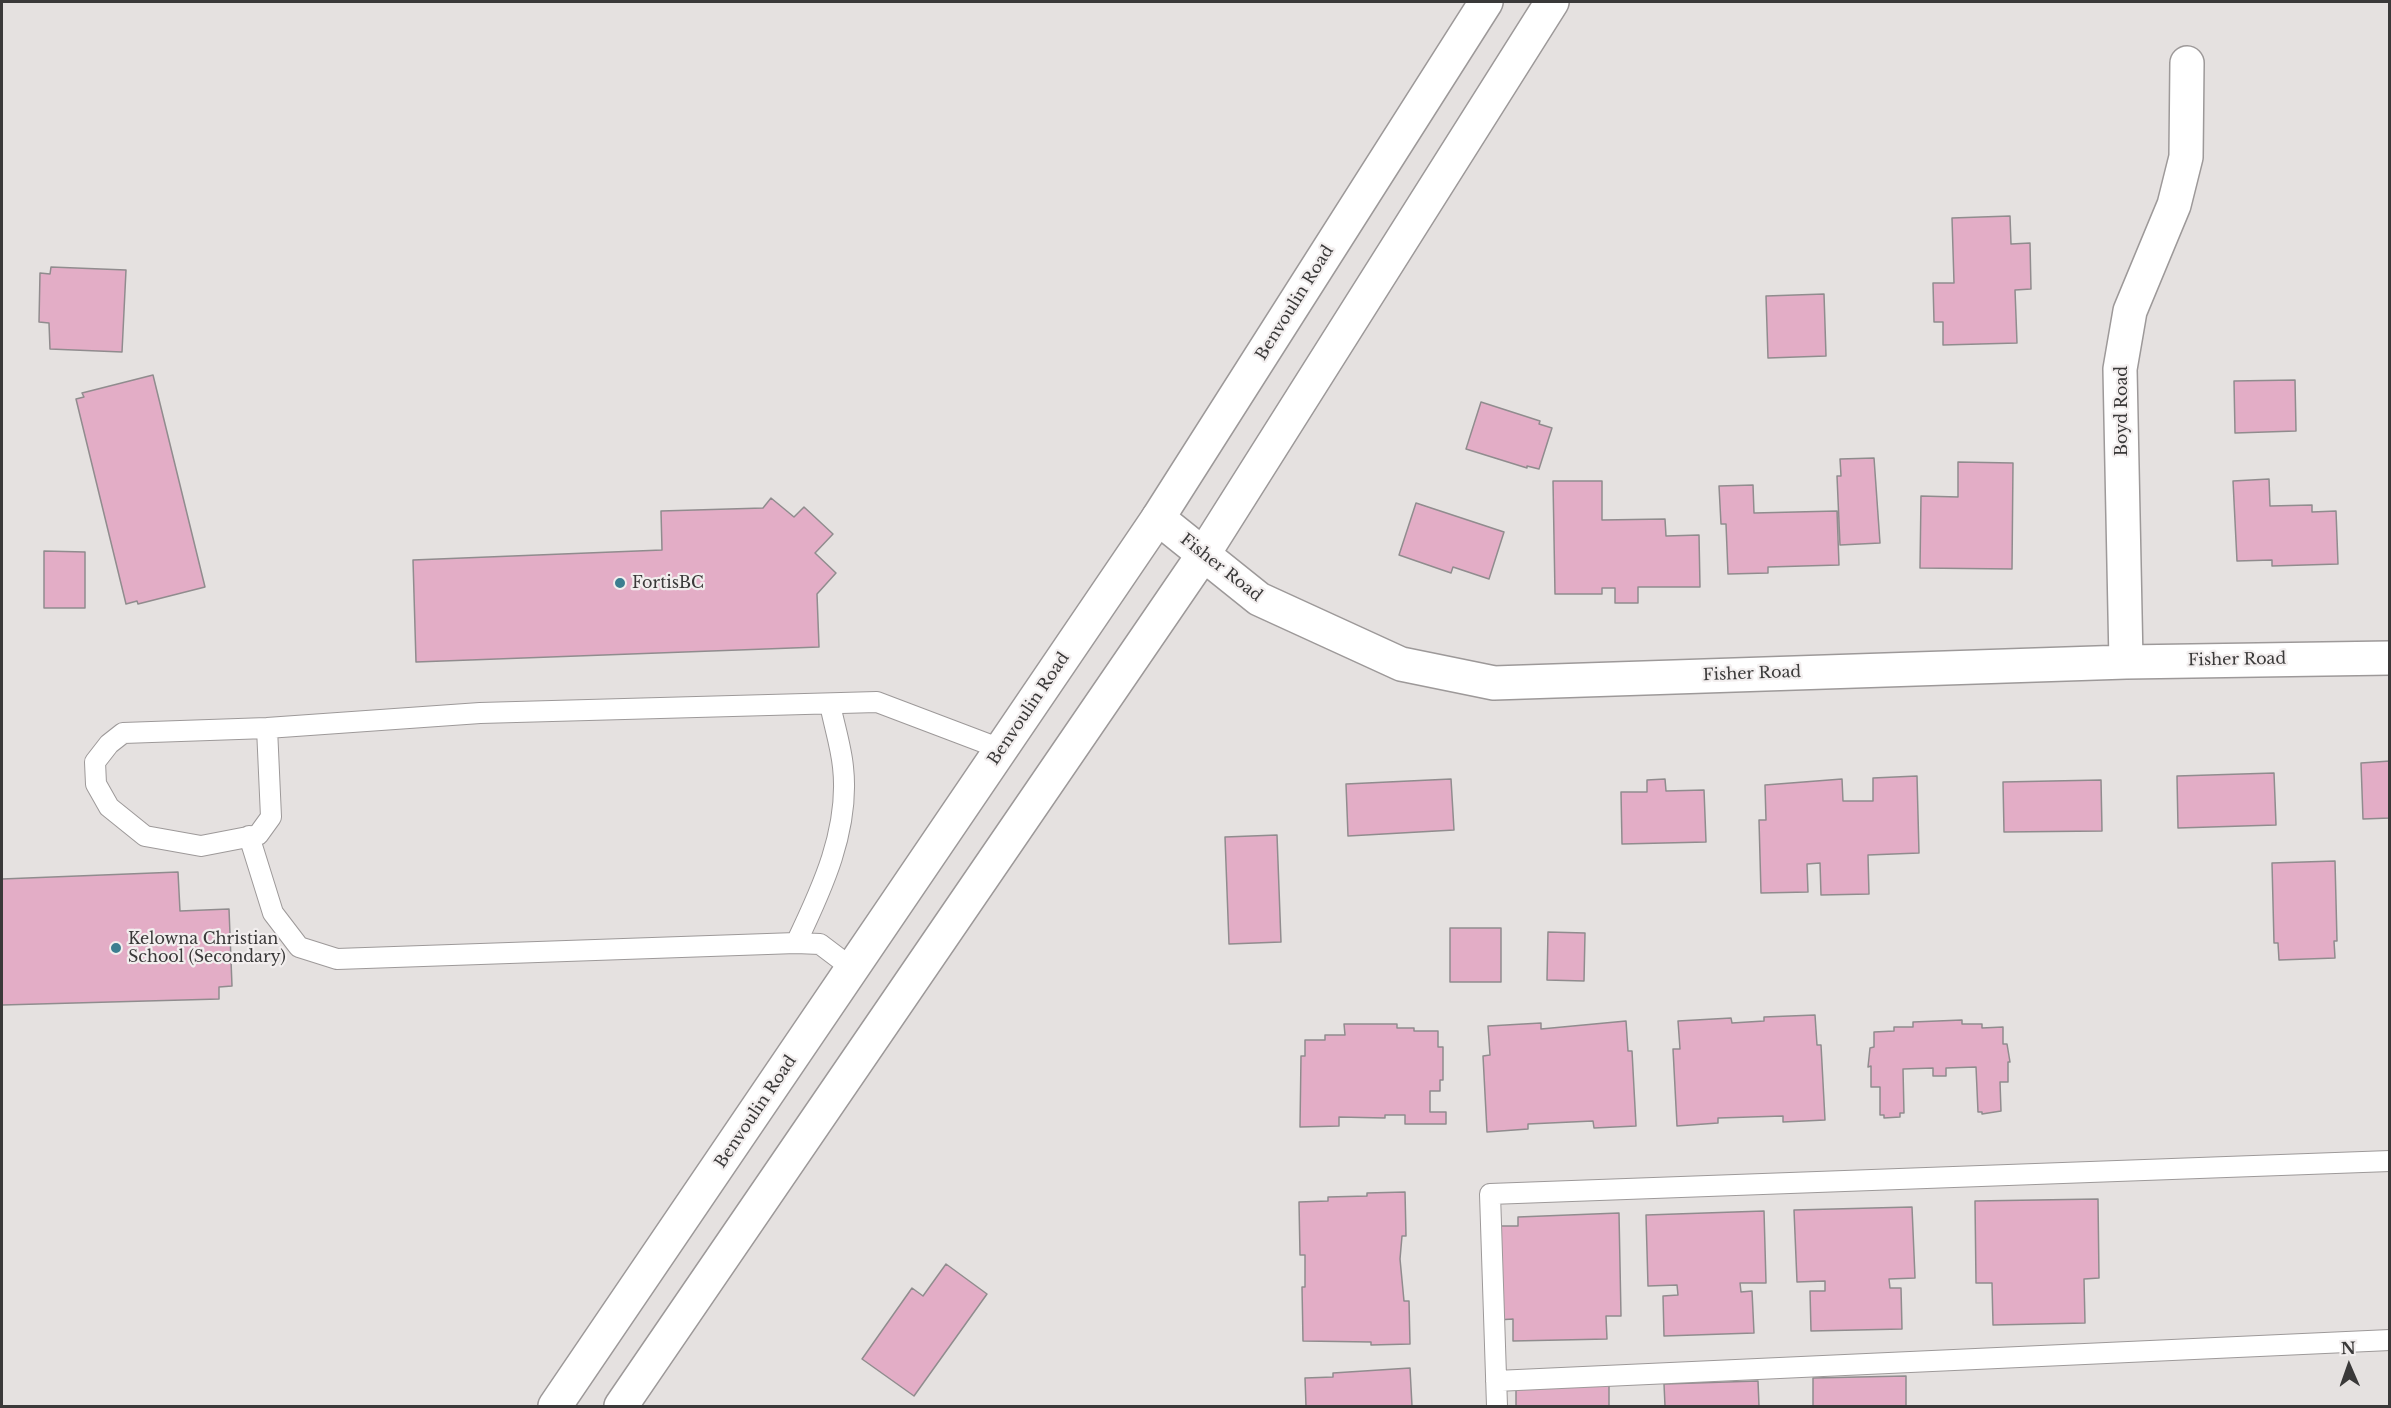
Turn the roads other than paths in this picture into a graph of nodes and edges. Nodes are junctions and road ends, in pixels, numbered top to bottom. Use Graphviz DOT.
graph roads {
  1 [pos="1486,2"];
  2 [pos="1552,2"];
  3 [pos="2187,63"];
  4 [pos="1158,518"];
  5 [pos="1203,555"];
  6 [pos="2390,658"];
  7 [pos="2127,662"];
  8 [pos="830,704"];
  9 [pos="267,728"];
  10 [pos="1001,749"];
  11 [pos="249,836"];
  12 [pos="796,943"];
  13 [pos="854,969"];
  14 [pos="2390,1161"];
  15 [pos="2390,1340"];
  16 [pos="1496,1382"];
  17 [pos="555,1407"];
  18 [pos="621,1407"];
  19 [pos="1497,1407"];
  1 -- 4 [label="main road, Benvoulin Road"];
  2 -- 5 [label="main road"];
  3 -- 7 [label="main road, Boyd Road"];
  4 -- 5 [label="main road, Fisher Road"];
  4 -- 10 [label="main road, Benvoulin Road"];
  5 -- 7 [label="main road, Fisher Road"];
  5 -- 18 [label="main road"];
  6 -- 7 [label="main road, Fisher Road"];
  8 -- 9 [label="lane"];
  8 -- 10 [label="lane"];
  8 -- 12 [label="lane"];
  9 -- 11 [label="lane"];
  9 -- 11 [label="lane"];
  10 -- 13 [label="main road, Benvoulin Road"];
  11 -- 12 [label="lane"];
  12 -- 13 [label="lane"];
  13 -- 17 [label="main road, Benvoulin Road"];
  14 -- 16 [label="lane"];
  15 -- 16 [label="lane"];
  16 -- 19 [label="lane"];
}
